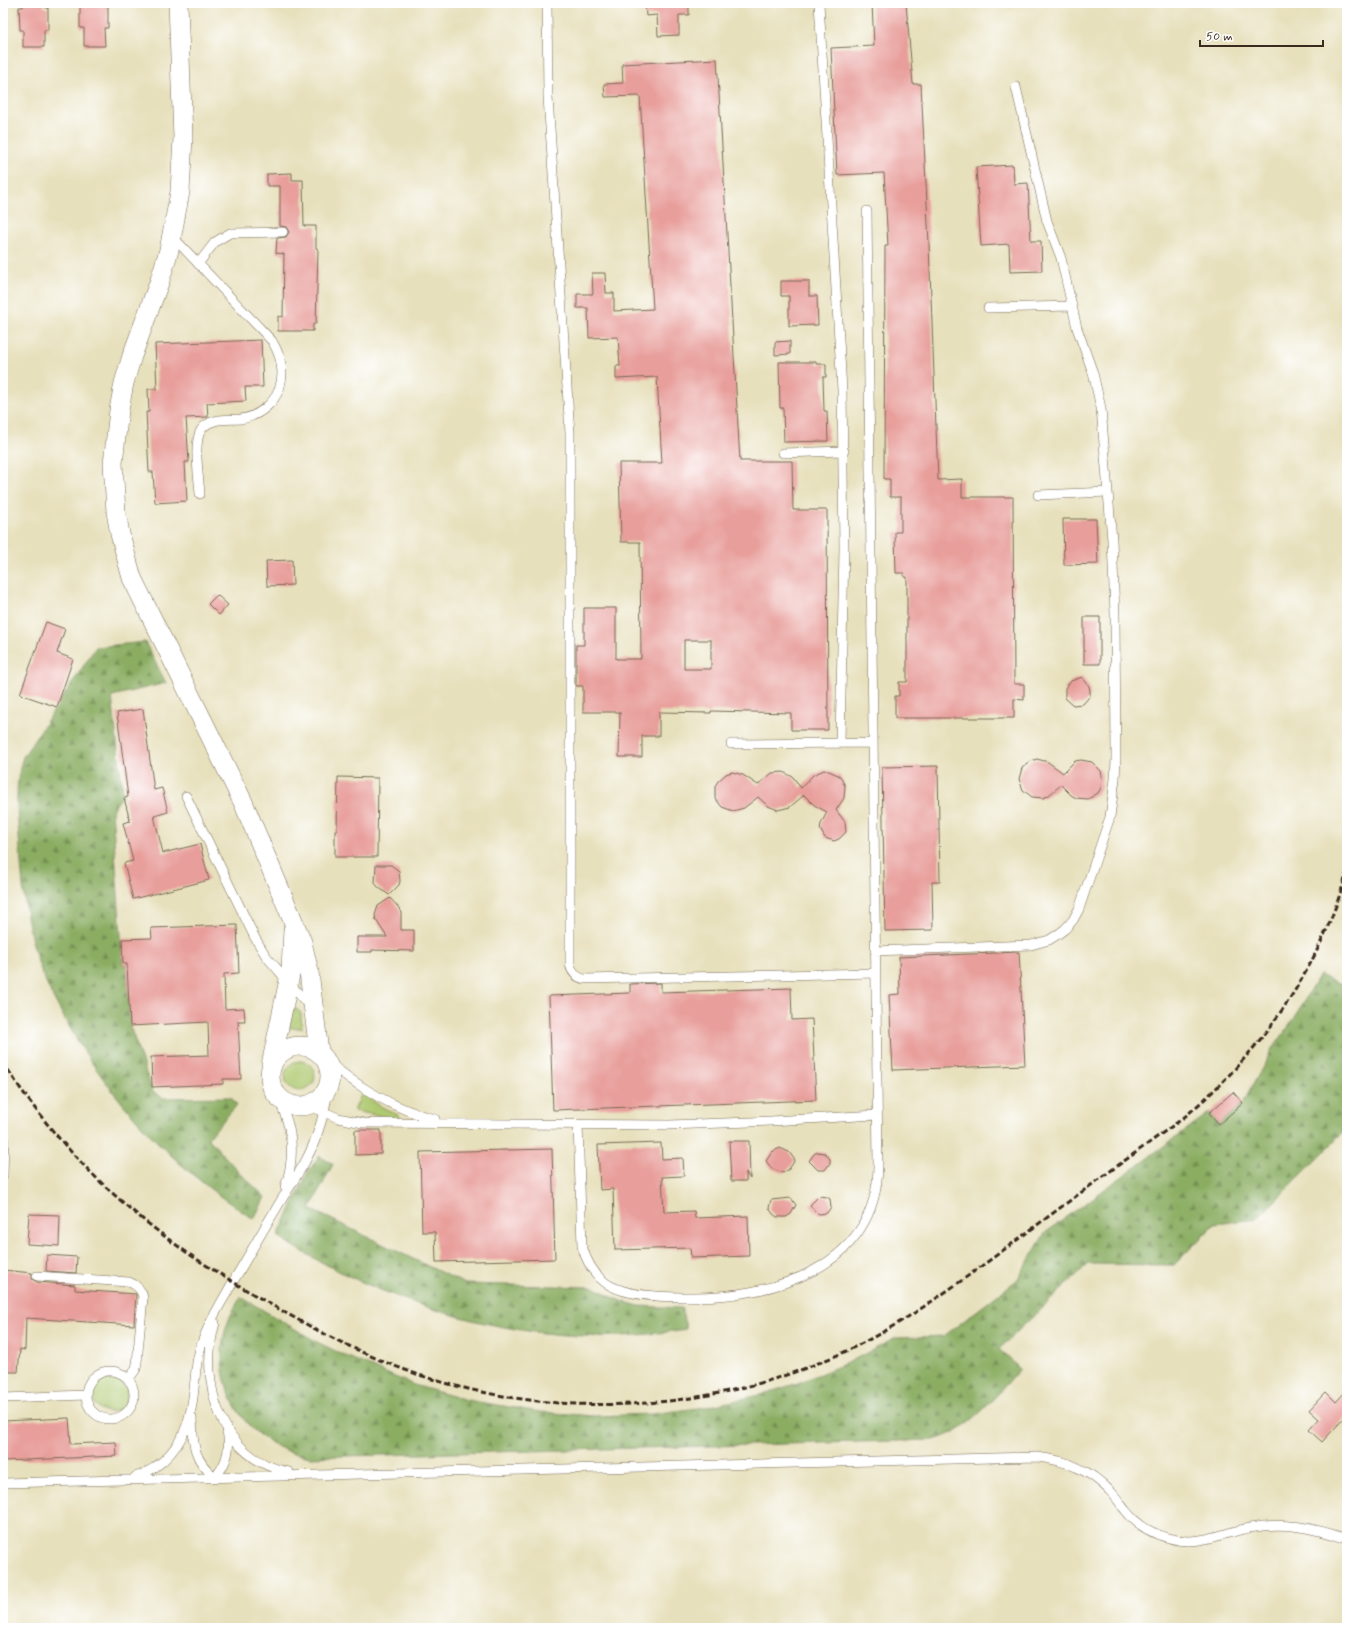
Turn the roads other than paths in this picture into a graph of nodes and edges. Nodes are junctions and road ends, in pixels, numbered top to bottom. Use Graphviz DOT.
graph roads {
  1 [pos="178,3"];
  2 [pos="547,3"];
  3 [pos="819,3"];
  4 [pos="1016,87"];
  5 [pos="867,211"];
  6 [pos="283,232"];
  7 [pos="172,236"];
  8 [pos="198,264"];
  9 [pos="1072,306"];
  10 [pos="988,308"];
  11 [pos="844,451"];
  12 [pos="783,453"];
  13 [pos="1108,492"];
  14 [pos="200,494"];
  15 [pos="1038,494"];
  16 [pos="840,743"];
  17 [pos="873,743"];
  18 [pos="731,744"];
  19 [pos="186,796"];
  20 [pos="293,921"];
  21 [pos="875,951"];
  22 [pos="876,973"];
  23 [pos="289,981"];
  24 [pos="314,1013"];
  25 [pos="322,1055"];
  26 [pos="271,1066"];
  27 [pos="273,1090"];
  28 [pos="316,1109"];
  29 [pos="877,1115"];
  30 [pos="448,1123"];
  31 [pos="578,1124"];
  32 [pos="3,1128"];
  33 [pos="3,1176"];
  34 [pos="276,1208"];
  35 [pos="37,1276"];
  36 [pos="223,1300"];
  37 [pos="128,1380"];
  38 [pos="86,1395"];
  39 [pos="3,1398"];
  40 [pos="192,1402"];
  41 [pos="226,1429"];
  42 [pos="312,1475"];
  43 [pos="216,1477"];
  44 [pos="128,1480"];
  45 [pos="3,1483"];
  46 [pos="1347,1539"];
  1 -- 7 [label="street"];
  2 -- 22 [label="lane"];
  3 -- 11 [label="lane"];
  4 -- 9 [label="lane"];
  5 -- 17 [label="lane"];
  6 -- 8 [label="lane"];
  7 -- 8 [label="lane"];
  7 -- 20 [label="street"];
  8 -- 14 [label="lane"];
  9 -- 10 [label="lane"];
  9 -- 13 [label="lane"];
  11 -- 12 [label="lane"];
  11 -- 16 [label="lane"];
  13 -- 15 [label="lane"];
  13 -- 21 [label="lane"];
  16 -- 17 [label="lane"];
  16 -- 18 [label="lane"];
  17 -- 21 [label="lane"];
  19 -- 23 [label="lane"];
  20 -- 23 [label="street"];
  20 -- 24 [label="street"];
  21 -- 22 [label="lane"];
  22 -- 29 [label="lane"];
  23 -- 24 [label="lane"];
  23 -- 26 [label="street"];
  24 -- 25 [label="street"];
  25 -- 26 [label="street"];
  25 -- 28 [label="street"];
  25 -- 30 [label="lane"];
  26 -- 27 [label="street"];
  27 -- 28 [label="street"];
  27 -- 34 [label="lane"];
  28 -- 30 [label="lane"];
  28 -- 34 [label="lane"];
  29 -- 31 [label="lane"];
  29 -- 31 [label="lane"];
  30 -- 31 [label="lane"];
  32 -- 33 [label="lane"];
  34 -- 36 [label="lane"];
  35 -- 37 [label="lane"];
  36 -- 40 [label="lane"];
  36 -- 41 [label="lane"];
  37 -- 38 [label="lane"];
  37 -- 38 [label="lane"];
  38 -- 39 [label="lane"];
  40 -- 43 [label="lane"];
  40 -- 44 [label="lane"];
  41 -- 42 [label="lane"];
  41 -- 43 [label="lane"];
  42 -- 43 [label="lane"];
  42 -- 46 [label="lane"];
  43 -- 44 [label="lane"];
  44 -- 45 [label="lane"];
}
